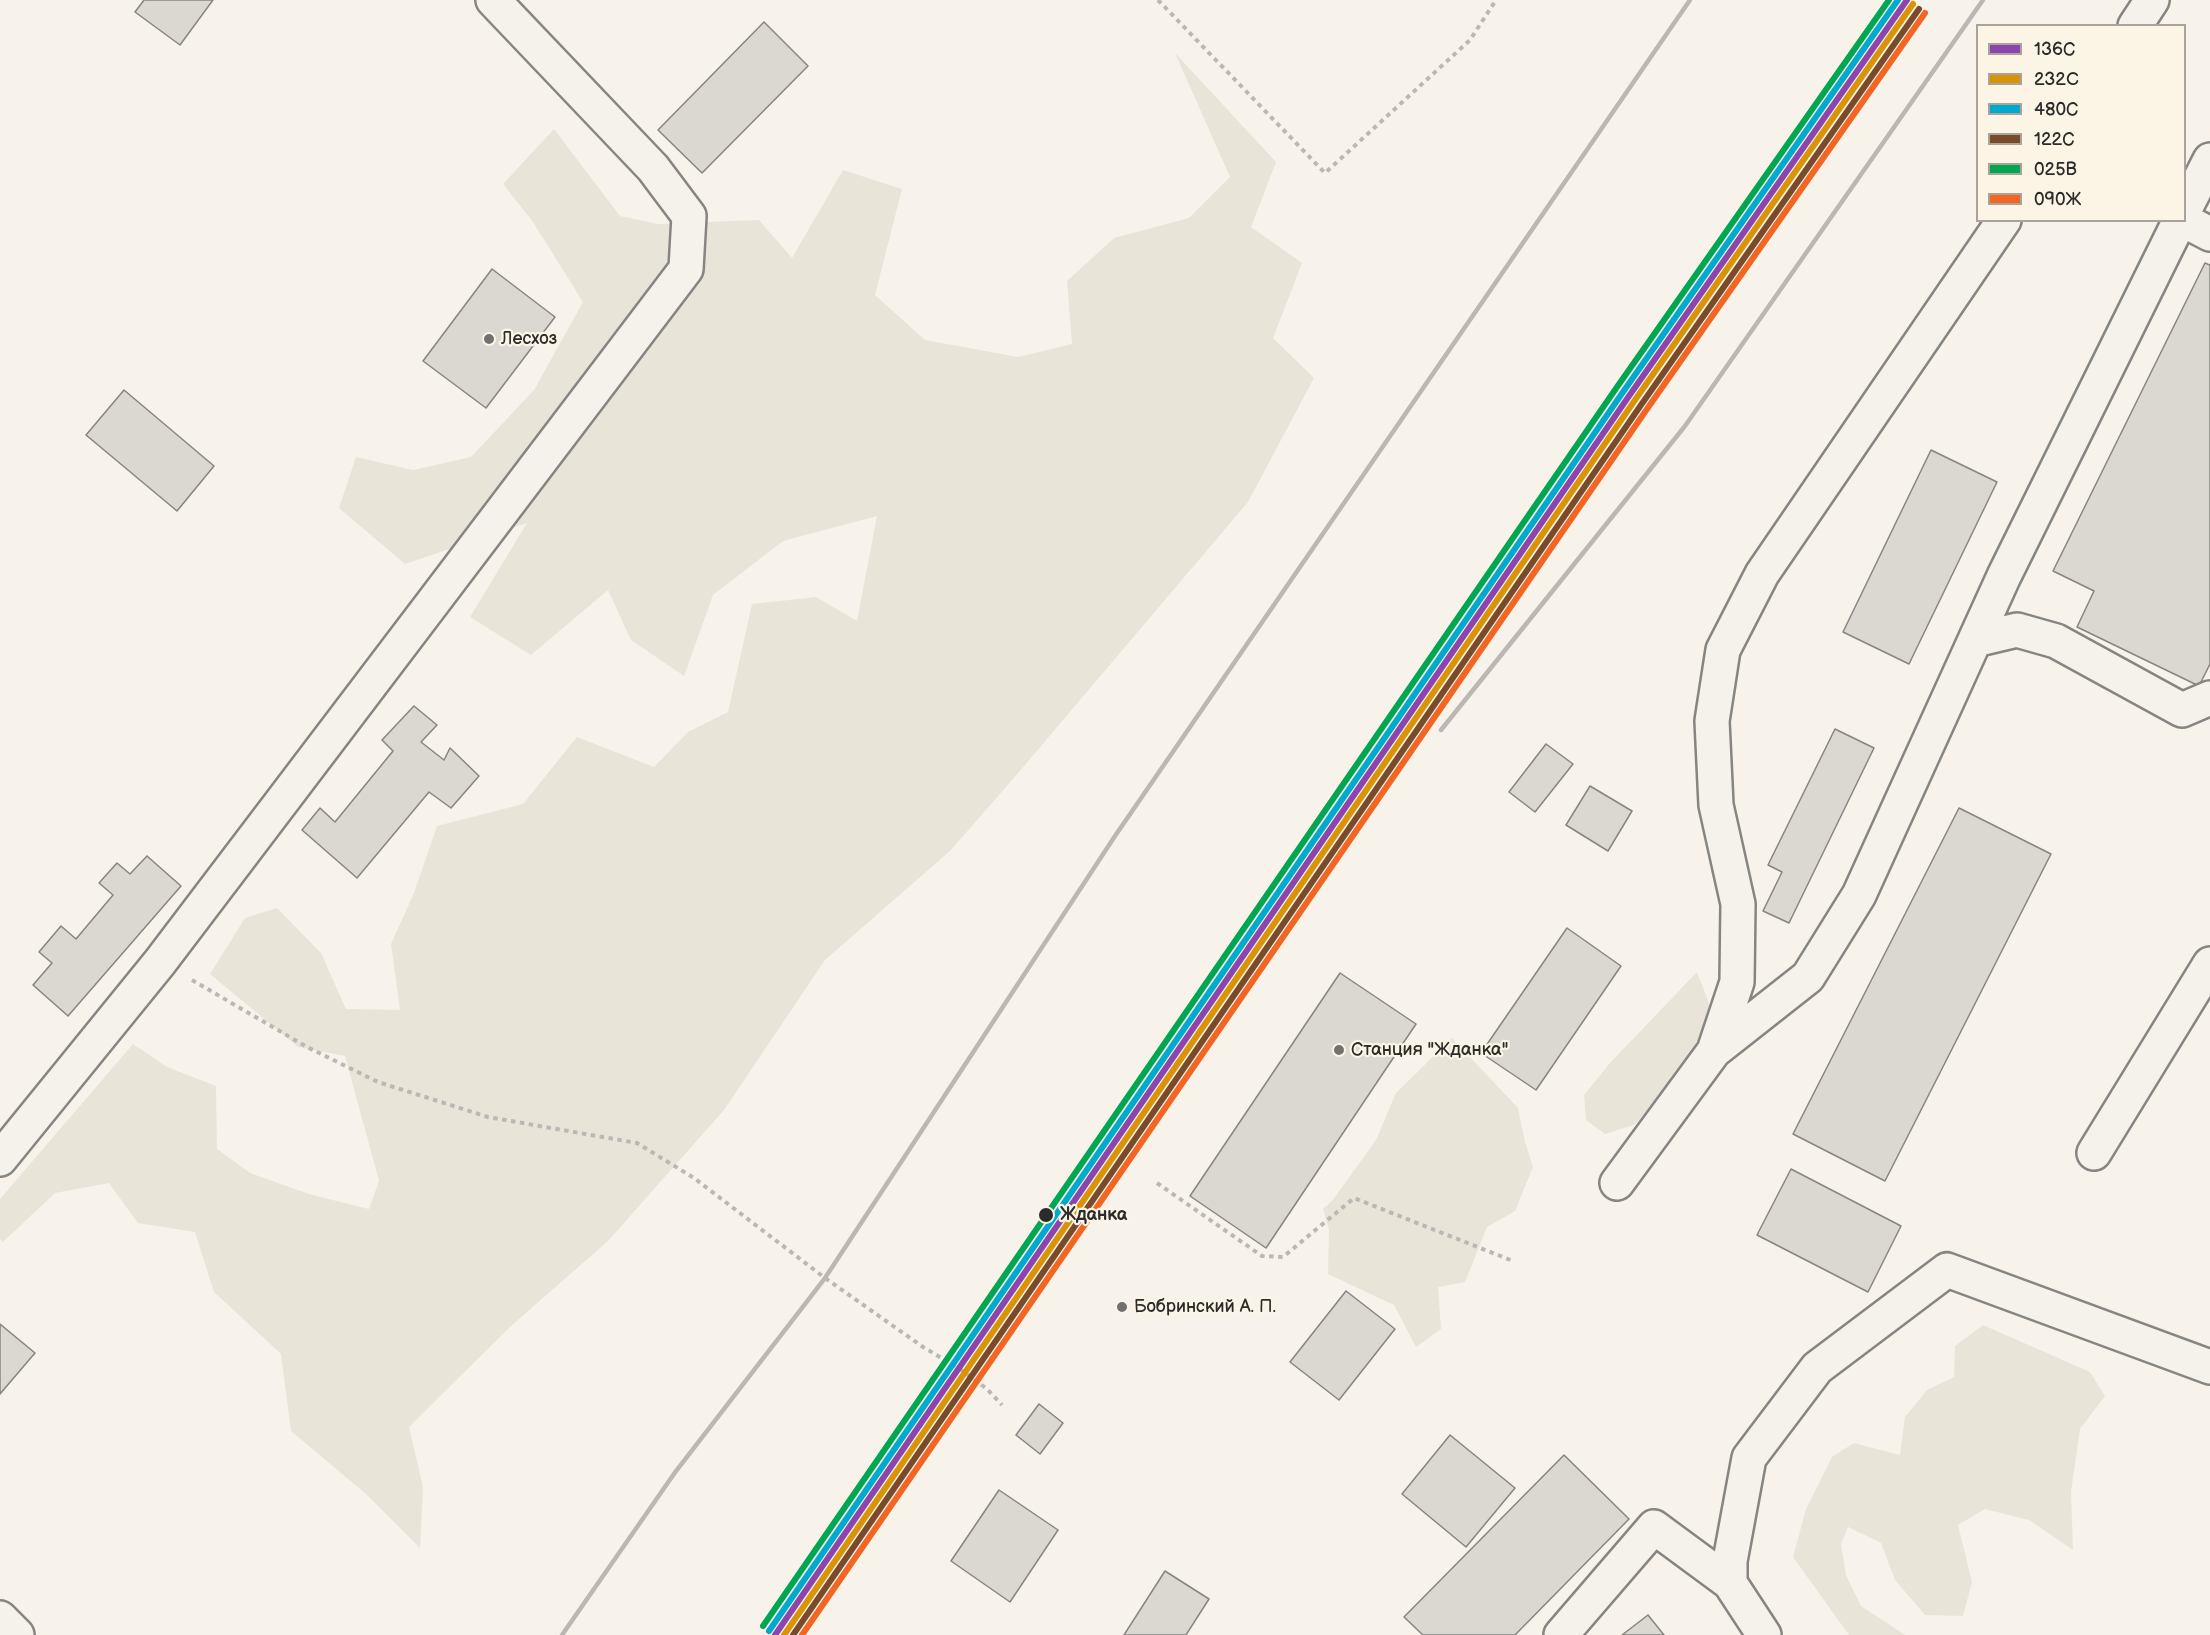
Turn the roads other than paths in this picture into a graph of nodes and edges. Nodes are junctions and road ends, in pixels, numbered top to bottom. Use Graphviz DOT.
graph roads {
  1 [pos="493,0"];
  2 [pos="2152,0"];
  3 [pos="2136,24"];
  4 [pos="2210,160"];
  5 [pos="2186,207"];
  6 [pos="2003,222"];
  7 [pos="2180,222"];
  8 [pos="2185,222"];
  9 [pos="2210,234"];
  10 [pos="1975,640"];
  11 [pos="2210,698"];
  12 [pos="2210,964"];
  13 [pos="1714,1051"];
  14 [pos="2094,1153"];
  15 [pos="0,1159"];
  16 [pos="1617,1183"];
  17 [pos="2210,1366"];
  18 [pos="1730,1583"];
  19 [pos="0,1618"];
  20 [pos="17,1635"];
  21 [pos="1561,1635"];
  22 [pos="1764,1635"];
  1 -- 15 [label="street"];
  2 -- 3 [label="street"];
  4 -- 5 [label="street"];
  6 -- 13 [label="street"];
  7 -- 10 [label="street"];
  8 -- 9 [label="street"];
  10 -- 11 [label="street"];
  10 -- 13 [label="street"];
  12 -- 14 [label="street"];
  13 -- 16 [label="street"];
  17 -- 18 [label="street"];
  18 -- 21 [label="street"];
  18 -- 22 [label="street"];
  19 -- 20 [label="street"];
}
